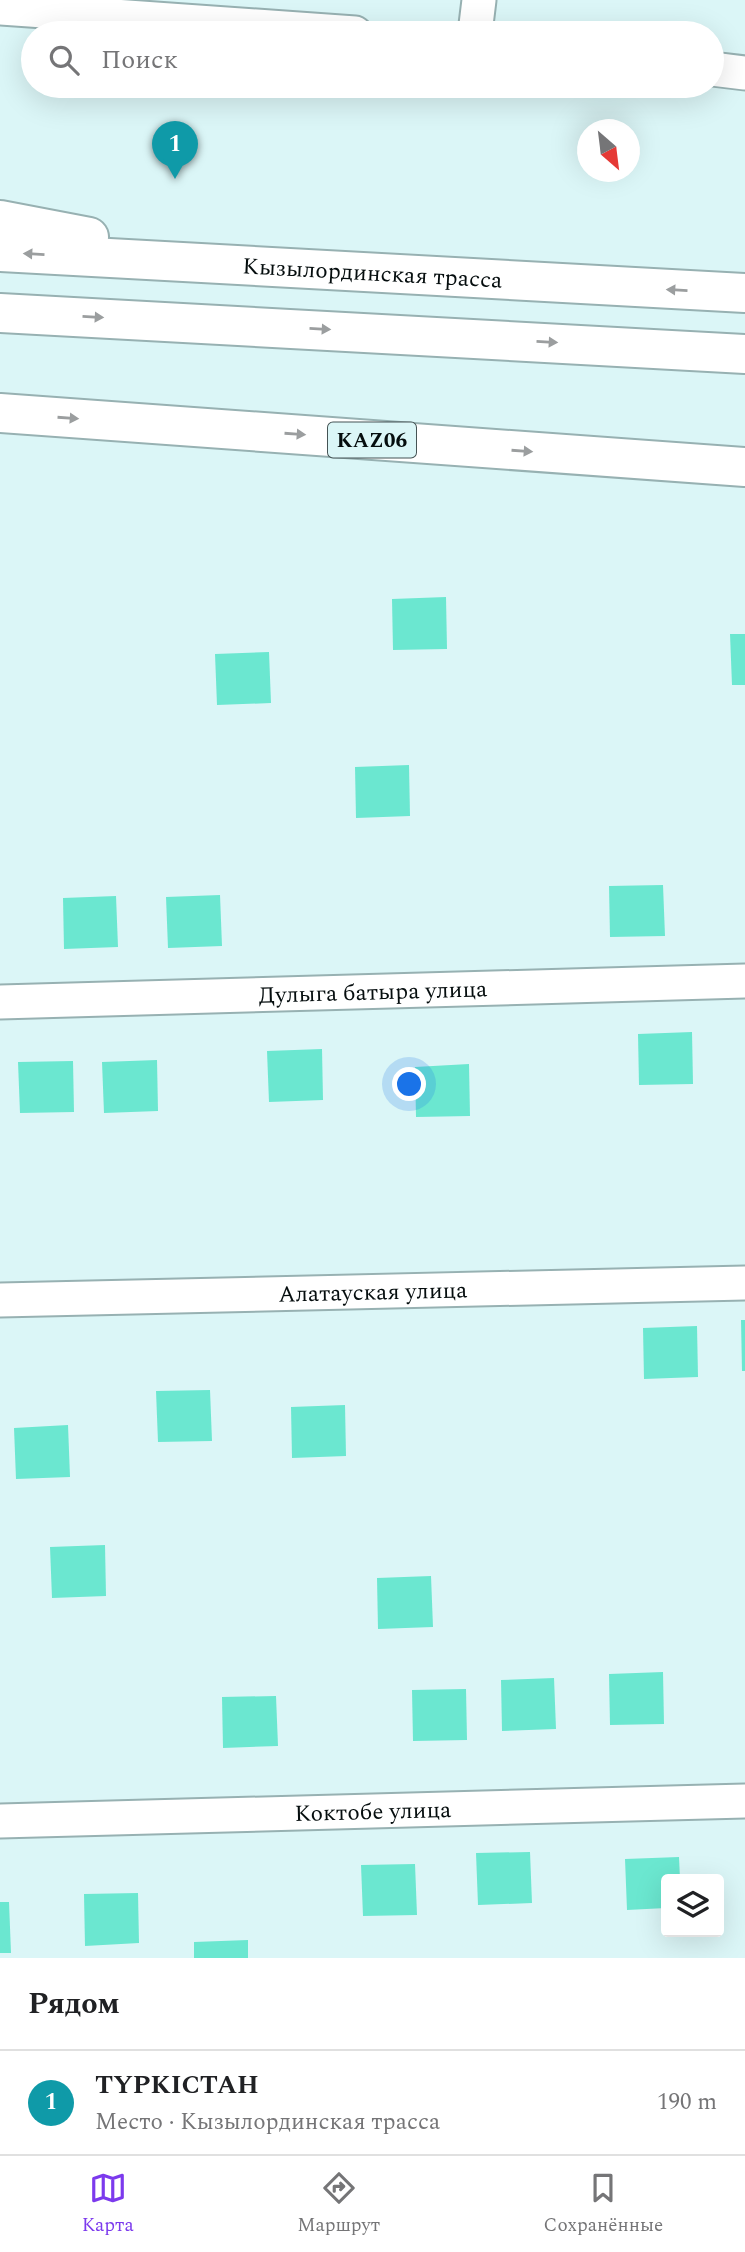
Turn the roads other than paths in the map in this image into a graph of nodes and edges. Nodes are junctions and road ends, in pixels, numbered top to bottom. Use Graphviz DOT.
graph roads {
  1 [pos="479,0"];
  2 [pos="0,8"];
  3 [pos="185,21"];
  4 [pos="476,21"];
  5 [pos="724,71"];
  6 [pos="745,74"];
  7 [pos="0,220"];
  8 [pos="0,252"];
  9 [pos="239,265"];
  10 [pos="745,293"];
  11 [pos="0,313"];
  12 [pos="745,354"];
  13 [pos="0,413"];
  14 [pos="745,467"];
  15 [pos="745,981"];
  16 [pos="0,1002"];
  17 [pos="745,1283"];
  18 [pos="0,1300"];
  19 [pos="745,1801"];
  20 [pos="0,1821"];
  1 -- 4 [label="street"];
  2 -- 3 [label="street"];
  5 -- 6 [label="street"];
  7 -- 9 [label="highway"];
  9 -- 8 [label="highway, Кызылординская трасса, one-way"];
  10 -- 9 [label="highway, Кызылординская трасса, one-way"];
  11 -- 12 [label="highway, one-way"];
  13 -- 14 [label="highway, KАZ06, one-way"];
  15 -- 16 [label="street, Дулыга батыра улица"];
  17 -- 18 [label="street, Алатауская улица"];
  19 -- 20 [label="street, Коктобе улица"];
}
